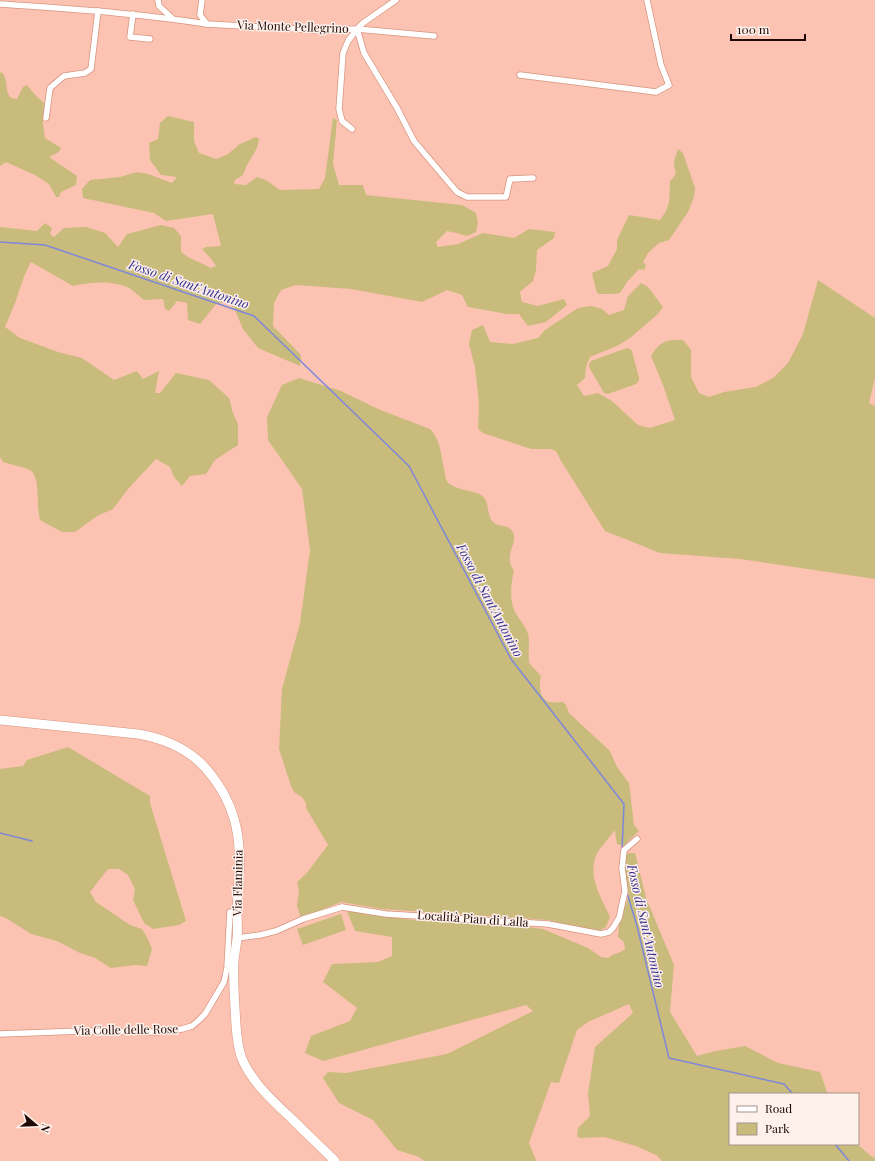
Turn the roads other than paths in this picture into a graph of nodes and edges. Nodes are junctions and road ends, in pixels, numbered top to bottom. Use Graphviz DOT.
graph roads {
  1 [pos="158,0"];
  2 [pos="202,0"];
  3 [pos="396,0"];
  4 [pos="647,0"];
  5 [pos="10,2"];
  6 [pos="0,4"];
  7 [pos="98,11"];
  8 [pos="133,14"];
  9 [pos="172,18"];
  10 [pos="207,24"];
  11 [pos="357,29"];
  12 [pos="434,36"];
  13 [pos="150,39"];
  14 [pos="520,75"];
  15 [pos="46,118"];
  16 [pos="352,129"];
  17 [pos="533,178"];
  18 [pos="0,720"];
  19 [pos="637,839"];
  20 [pos="237,913"];
  21 [pos="237,938"];
  22 [pos="0,1034"];
  23 [pos="335,1161"];
  1 -- 9 [label="street"];
  2 -- 10 [label="street"];
  3 -- 11 [label="street, Via Monte Pellegrino"];
  4 -- 14 [label="street"];
  5 -- 6 [label="street, Via Monte Pellegrino"];
  5 -- 7 [label="street, Via Monte Pellegrino"];
  7 -- 8 [label="street, Via Monte Pellegrino"];
  7 -- 15 [label="street"];
  8 -- 9 [label="street, Via Monte Pellegrino"];
  8 -- 13 [label="street"];
  9 -- 10 [label="street, Via Monte Pellegrino"];
  10 -- 11 [label="street, Via Monte Pellegrino"];
  11 -- 12 [label="street"];
  11 -- 16 [label="street"];
  11 -- 17 [label="street"];
  18 -- 20 [label="main road, Via Flaminia"];
  19 -- 21 [label="street, Località Pian di Lalla"];
  20 -- 21 [label="main road, Via Flaminia"];
  20 -- 22 [label="street, Via Colle delle Rose"];
  21 -- 23 [label="main road, Via Flaminia"];
}
